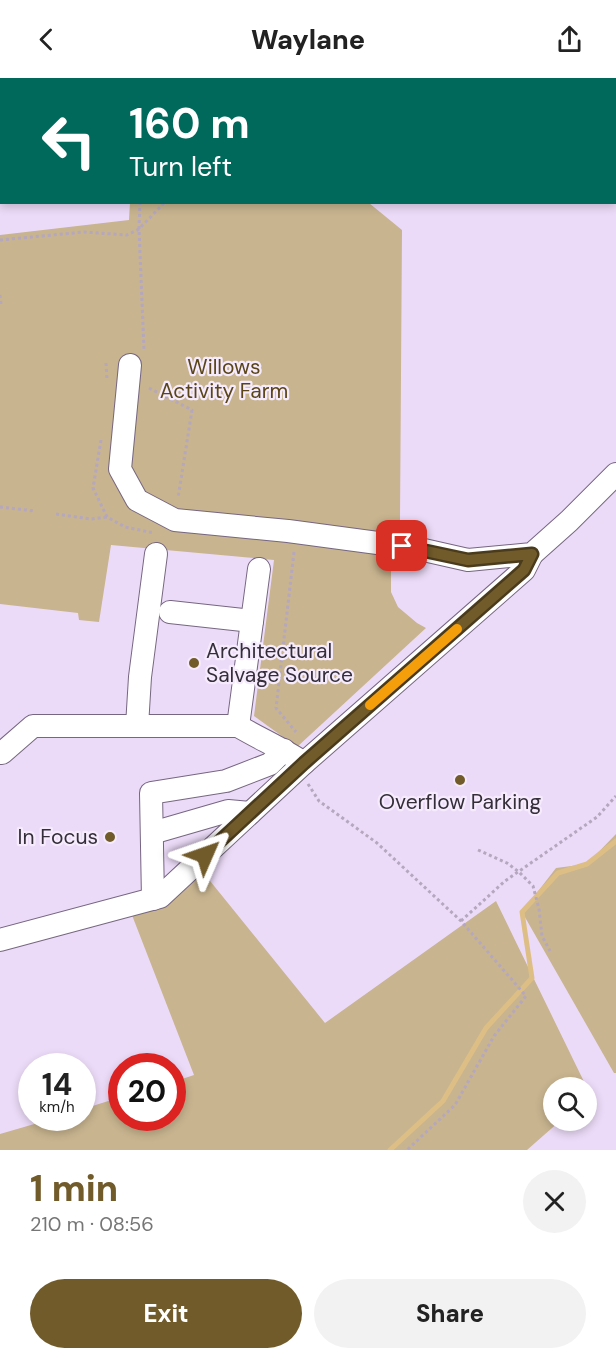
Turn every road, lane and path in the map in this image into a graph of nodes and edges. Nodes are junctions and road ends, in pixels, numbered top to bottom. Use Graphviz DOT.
graph roads {
  1 [pos="140,204"];
  2 [pos="163,204"];
  3 [pos="139,229"];
  4 [pos="0,240"];
  5 [pos="0,295"];
  6 [pos="1,304"];
  7 [pos="137,362"];
  8 [pos="146,387"];
  9 [pos="616,474"];
  10 [pos="0,507"];
  11 [pos="35,511"];
  12 [pos="56,514"];
  13 [pos="107,517"];
  14 [pos="175,520"];
  15 [pos="294,551"];
  16 [pos="156,554"];
  17 [pos="532,554"];
  18 [pos="259,570"];
  19 [pos="170,612"];
  20 [pos="252,621"];
  21 [pos="137,726"];
  22 [pos="238,726"];
  23 [pos="284,750"];
  24 [pos="0,753"];
  25 [pos="304,763"];
  26 [pos="220,782"];
  27 [pos="616,796"];
  28 [pos="239,812"];
  29 [pos="152,833"];
  30 [pos="478,850"];
  31 [pos="519,872"];
  32 [pos="153,899"];
  33 [pos="461,921"];
  34 [pos="0,940"];
  35 [pos="550,951"];
  36 [pos="407,1150"];
  1 -- 3 [label="path"];
  2 -- 3 [label="path"];
  3 -- 4 [label="path"];
  3 -- 7 [label="path"];
  5 -- 6 [label="path"];
  7 -- 14 [label="lane"];
  8 -- 14 [label="path"];
  9 -- 17 [label="lane"];
  10 -- 11 [label="path"];
  12 -- 13 [label="path"];
  14 -- 17 [label="lane"];
  15 -- 25 [label="path"];
  16 -- 21 [label="lane"];
  17 -- 25 [label="lane"];
  18 -- 20 [label="lane"];
  19 -- 20 [label="lane"];
  20 -- 22 [label="lane"];
  21 -- 22 [label="lane"];
  21 -- 24 [label="lane"];
  22 -- 23 [label="lane"];
  23 -- 25 [label="lane"];
  23 -- 26 [label="lane"];
  25 -- 28 [label="lane"];
  25 -- 33 [label="path"];
  26 -- 28 [label="lane"];
  26 -- 29 [label="lane"];
  27 -- 31 [label="path"];
  28 -- 29 [label="lane"];
  28 -- 32 [label="lane"];
  29 -- 32 [label="lane"];
  30 -- 31 [label="path"];
  31 -- 33 [label="path"];
  31 -- 35 [label="path"];
  32 -- 34 [label="lane"];
  33 -- 36 [label="path"];
}
